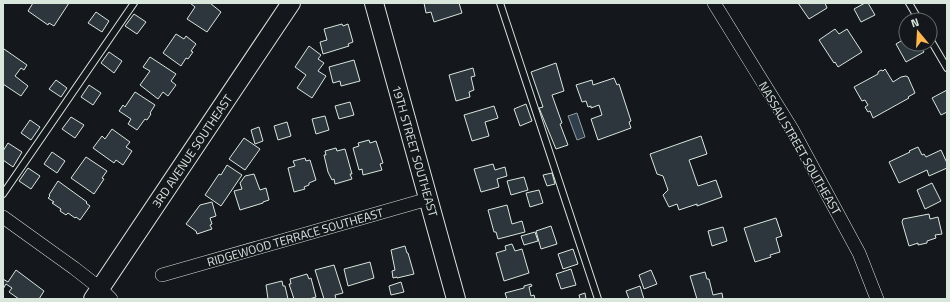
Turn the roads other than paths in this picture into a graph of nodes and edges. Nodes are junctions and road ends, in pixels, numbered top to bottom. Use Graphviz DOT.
graph roads {
  1 [pos="134,3"];
  2 [pos="374,3"];
  3 [pos="500,3"];
  4 [pos="714,3"];
  5 [pos="909,3"];
  6 [pos="287,4"];
  7 [pos="914,12"];
  8 [pos="938,52"];
  9 [pos="947,68"];
  10 [pos="3,194"];
  11 [pos="428,199"];
  12 [pos="3,217"];
  13 [pos="162,274"];
  14 [pos="102,296"];
  15 [pos="456,299"];
  16 [pos="598,299"];
  17 [pos="877,299"];
  1 -- 10 [label="lane"];
  2 -- 11 [label="main road, 19TH STREET SOUTHEAST"];
  3 -- 16 [label="lane"];
  4 -- 17 [label="street, NASSAU STREET SOUTHEAST"];
  5 -- 7 [label="lane"];
  6 -- 14 [label="main road, 3RD AVENUE SOUTHEAST"];
  8 -- 9 [label="lane"];
  11 -- 13 [label="street, RIDGEWOOD TERRACE SOUTHEAST"];
  11 -- 15 [label="main road, 19TH STREET SOUTHEAST"];
  12 -- 14 [label="street"];
}
